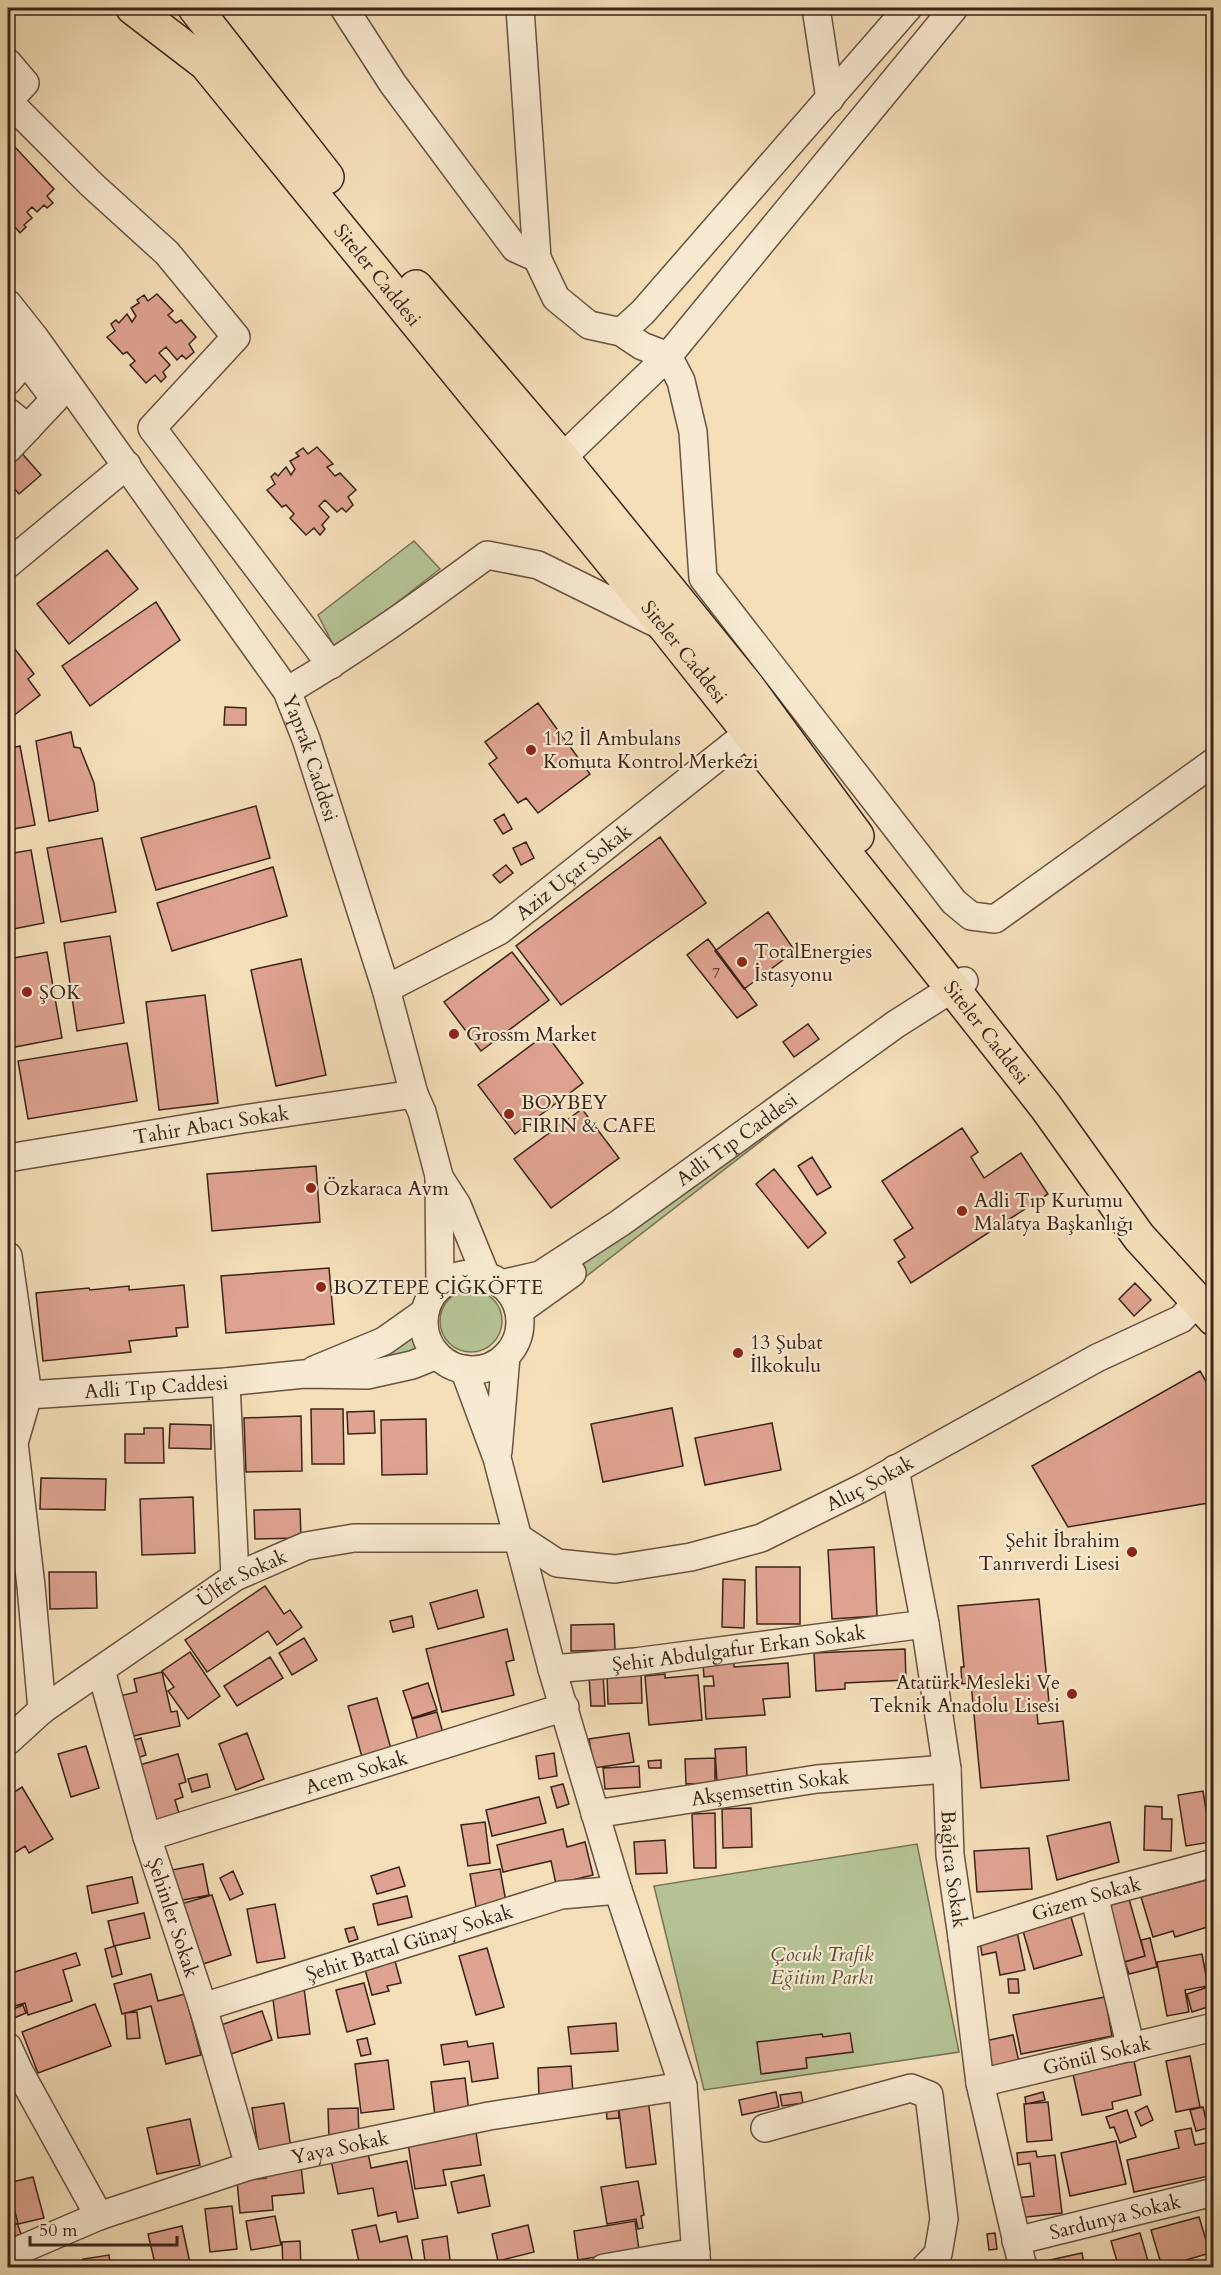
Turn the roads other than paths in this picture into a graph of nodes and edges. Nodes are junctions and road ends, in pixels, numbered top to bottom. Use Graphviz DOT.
graph roads {
  1 [pos="133,8"];
  2 [pos="195,8"];
  3 [pos="344,8"];
  4 [pos="520,8"];
  5 [pos="816,8"];
  6 [pos="908,8"];
  7 [pos="954,8"];
  8 [pos="8,63"];
  9 [pos="830,99"];
  10 [pos="8,101"];
  11 [pos="537,258"];
  12 [pos="8,304"];
  13 [pos="621,332"];
  14 [pos="8,337"];
  15 [pos="668,356"];
  16 [pos="26,360"];
  17 [pos="8,381"];
  18 [pos="18,420"];
  19 [pos="8,449"];
  20 [pos="561,458"];
  21 [pos="127,465"];
  22 [pos="8,564"];
  23 [pos="665,627"];
  24 [pos="332,665"];
  25 [pos="287,691"];
  26 [pos="748,733"];
  27 [pos="1214,762"];
  28 [pos="386,989"];
  29 [pos="962,990"];
  30 [pos="414,1094"];
  31 [pos="8,1158"];
  32 [pos="438,1176"];
  33 [pos="8,1256"];
  34 [pos="494,1280"];
  35 [pos="440,1286"];
  36 [pos="1208,1306"];
  37 [pos="519,1311"];
  38 [pos="425,1312"];
  39 [pos="437,1355"];
  40 [pos="506,1356"];
  41 [pos="464,1369"];
  42 [pos="304,1374"];
  43 [pos="226,1382"];
  44 [pos="18,1397"];
  45 [pos="497,1458"];
  46 [pos="895,1470"];
  47 [pos="519,1538"];
  48 [pos="235,1577"];
  49 [pos="925,1624"];
  50 [pos="552,1668"];
  51 [pos="101,1670"];
  52 [pos="565,1707"];
  53 [pos="42,1710"];
  54 [pos="8,1741"];
  55 [pos="947,1769"];
  56 [pos="596,1814"];
  57 [pos="147,1837"];
  58 [pos="1214,1863"];
  59 [pos="618,1890"];
  60 [pos="1094,1895"];
  61 [pos="962,1937"];
  62 [pos="202,2007"];
  63 [pos="1214,2027"];
  64 [pos="8,2047"];
  65 [pos="1131,2048"];
  66 [pos="980,2083"];
  67 [pos="683,2085"];
  68 [pos="765,2128"];
  69 [pos="249,2166"];
  70 [pos="1214,2192"];
  71 [pos="99,2216"];
  72 [pos="1016,2241"];
  73 [pos="8,2255"];
  74 [pos="696,2260"];
  75 [pos="604,2268"];
  76 [pos="925,2268"];
  77 [pos="1023,2268"];
  1 -- 23 [label="main road, Siteler Caddesi"];
  2 -- 20 [label="main road, Siteler Caddesi"];
  3 -- 11 [label="street"];
  4 -- 11 [label="street"];
  5 -- 9 [label="street"];
  6 -- 9 [label="street"];
  7 -- 15 [label="street"];
  8 -- 10 [label="street"];
  9 -- 13 [label="street"];
  10 -- 24 [label="street"];
  11 -- 13 [label="street"];
  12 -- 21 [label="street, Yaprak Caddesi"];
  13 -- 15 [label="street"];
  14 -- 16 [label="street"];
  15 -- 20 [label="street"];
  15 -- 27 [label="street"];
  16 -- 17 [label="street"];
  16 -- 18 [label="street"];
  18 -- 19 [label="street"];
  20 -- 29 [label="main road, Siteler Caddesi"];
  21 -- 22 [label="street"];
  21 -- 25 [label="street, Yaprak Caddesi"];
  23 -- 24 [label="street"];
  23 -- 26 [label="main road, Siteler Caddesi"];
  24 -- 25 [label="street"];
  25 -- 28 [label="street, Yaprak Caddesi"];
  26 -- 28 [label="street, Aziz Uçar Sokak"];
  26 -- 29 [label="main road, Siteler Caddesi"];
  28 -- 30 [label="street, Yaprak Caddesi"];
  29 -- 34 [label="street, Adli Tıp Caddesi"];
  29 -- 36 [label="main road, Siteler Caddesi"];
  29 -- 37 [label="street, Adli Tıp Caddesi"];
  30 -- 31 [label="street, Tahir Abacı Sokak"];
  30 -- 32 [label="street, Yaprak Caddesi"];
  32 -- 34 [label="street"];
  32 -- 35 [label="street, Yaprak Caddesi"];
  33 -- 44 [label="street"];
  34 -- 35 [label="street, Adli Tıp Caddesi"];
  34 -- 37 [label="street"];
  35 -- 38 [label="street, Adli Tıp Caddesi"];
  36 -- 46 [label="street, Aluç Sokak"];
  37 -- 40 [label="street"];
  38 -- 39 [label="street"];
  38 -- 42 [label="street, Adli Tıp Caddesi"];
  39 -- 41 [label="street"];
  39 -- 42 [label="street, Adli Tıp Caddesi"];
  40 -- 41 [label="street"];
  40 -- 45 [label="street"];
  41 -- 45 [label="street"];
  42 -- 43 [label="street, Adli Tıp Caddesi"];
  43 -- 44 [label="street, Adli Tıp Caddesi"];
  43 -- 48 [label="street"];
  44 -- 53 [label="street"];
  45 -- 47 [label="street"];
  46 -- 47 [label="street, Aluç Sokak"];
  46 -- 49 [label="street, Bağlıca Sokak"];
  47 -- 48 [label="street, Ülfet Sokak"];
  47 -- 50 [label="street"];
  48 -- 51 [label="street, Ülfet Sokak"];
  49 -- 50 [label="street, Şehit Abdulgafur Erkan Sokak"];
  49 -- 55 [label="street, Bağlıca Sokak"];
  50 -- 52 [label="street"];
  51 -- 53 [label="street, Ülfet Sokak"];
  51 -- 57 [label="street, Şehinler Sokak"];
  52 -- 56 [label="street"];
  52 -- 57 [label="street, Acem Sokak"];
  53 -- 54 [label="street, Ülfet Sokak"];
  55 -- 56 [label="street, Akşemsettin Sokak"];
  55 -- 61 [label="street, Bağlıca Sokak"];
  56 -- 59 [label="street"];
  57 -- 62 [label="street, Şehinler Sokak"];
  58 -- 60 [label="street, Gizem Sokak"];
  59 -- 62 [label="street, Şehit Battal Günay Sokak"];
  59 -- 67 [label="street"];
  60 -- 61 [label="street, Gizem Sokak"];
  60 -- 65 [label="street"];
  61 -- 66 [label="street, Bağlıca Sokak"];
  62 -- 69 [label="street, Şehinler Sokak"];
  63 -- 65 [label="street, Gönül Sokak"];
  64 -- 71 [label="street"];
  65 -- 66 [label="street, Gönül Sokak"];
  66 -- 72 [label="street, Bağlıca Sokak"];
  67 -- 69 [label="street, Yaya Sokak"];
  67 -- 74 [label="street"];
  68 -- 76 [label="street"];
  69 -- 71 [label="street, Yaya Sokak"];
  70 -- 72 [label="street, Sardunya Sokak"];
  71 -- 73 [label="street, Yaya Sokak"];
  72 -- 77 [label="street, Bağlıca Sokak"];
  74 -- 75 [label="street"];
}
